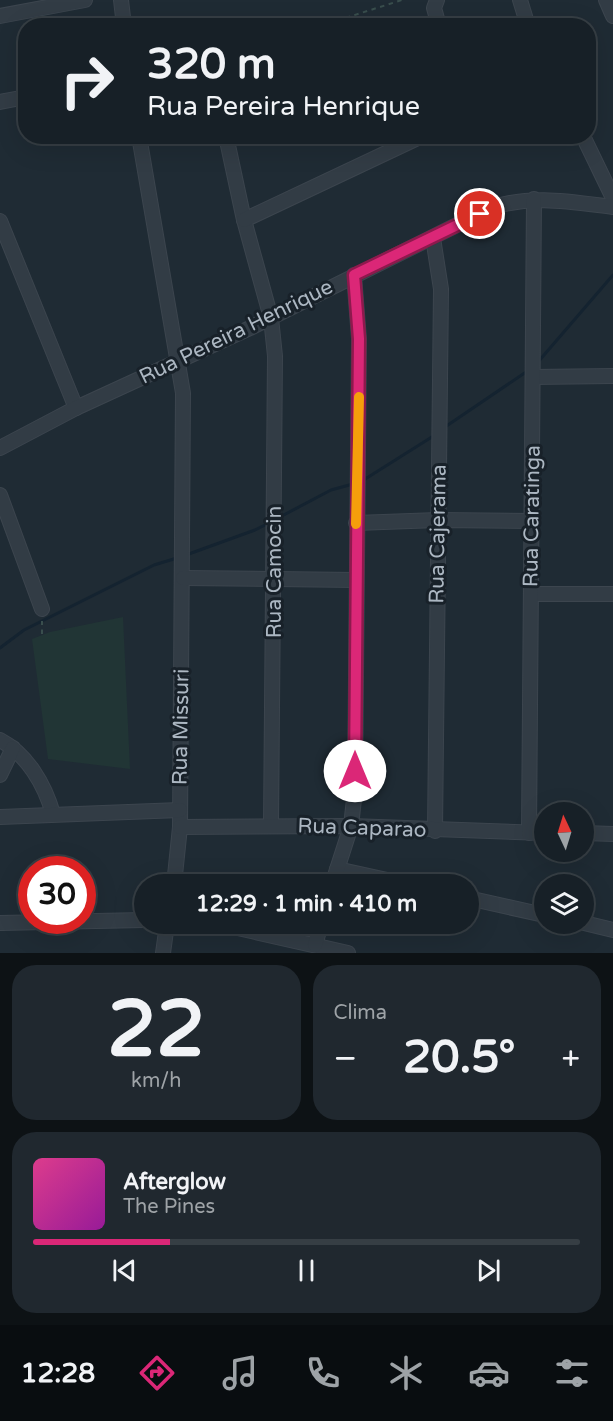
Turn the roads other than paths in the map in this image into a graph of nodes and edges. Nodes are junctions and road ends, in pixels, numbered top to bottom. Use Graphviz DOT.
graph roads {
  1 [pos="86,0"];
  2 [pos="121,0"];
  3 [pos="437,0"];
  4 [pos="520,0"];
  5 [pos="606,0"];
  6 [pos="43,4"];
  7 [pos="0,16"];
  8 [pos="613,16"];
  9 [pos="123,18"];
  10 [pos="437,18"];
  11 [pos="526,18"];
  12 [pos="18,99"];
  13 [pos="0,102"];
  14 [pos="140,144"];
  15 [pos="228,144"];
  16 [pos="405,144"];
  17 [pos="587,144"];
  18 [pos="613,198"];
  19 [pos="534,199"];
  20 [pos="613,207"];
  21 [pos="244,220"];
  22 [pos="0,221"];
  23 [pos="433,238"];
  24 [pos="354,275"];
  25 [pos="271,318"];
  26 [pos="176,360"];
  27 [pos="533,376"];
  28 [pos="613,376"];
  29 [pos="76,408"];
  30 [pos="0,448"];
  31 [pos="0,495"];
  32 [pos="438,520"];
  33 [pos="532,521"];
  34 [pos="356,523"];
  35 [pos="183,573"];
  36 [pos="274,580"];
  37 [pos="356,580"];
  38 [pos="531,594"];
  39 [pos="613,594"];
  40 [pos="42,609"];
  41 [pos="0,740"];
  42 [pos="13,748"];
  43 [pos="0,775"];
  44 [pos="180,810"];
  45 [pos="53,814"];
  46 [pos="0,817"];
  47 [pos="271,826"];
  48 [pos="351,826"];
  49 [pos="180,827"];
  50 [pos="435,831"];
  51 [pos="529,833"];
  52 [pos="534,833"];
  53 [pos="594,833"];
  54 [pos="613,834"];
  55 [pos="337,869"];
  56 [pos="175,874"];
  57 [pos="335,874"];
  58 [pos="360,874"];
  59 [pos="479,900"];
  60 [pos="534,913"];
  61 [pos="134,920"];
  62 [pos="0,923"];
  63 [pos="594,925"];
  64 [pos="613,930"];
  65 [pos="166,934"];
  66 [pos="265,934"];
  67 [pos="318,934"];
  68 [pos="315,945"];
  69 [pos="163,953"];
  70 [pos="348,953"];
  1 -- 6 [label="street"];
  2 -- 9 [label="street"];
  3 -- 10 [label="street"];
  4 -- 11 [label="street"];
  5 -- 8 [label="street"];
  6 -- 7 [label="street"];
  12 -- 13 [label="street"];
  14 -- 26 [label="street, Rua Missuri"];
  15 -- 21 [label="street, Rua Camocin"];
  16 -- 21 [label="street"];
  17 -- 18 [label="street"];
  19 -- 20 [label="street, Rua Pereira Henrique"];
  19 -- 23 [label="street, Rua Pereira Henrique"];
  19 -- 27 [label="street, Rua Caratinga"];
  21 -- 25 [label="street, Rua Camocin"];
  22 -- 29 [label="street"];
  23 -- 24 [label="street, Rua Pereira Henrique"];
  23 -- 32 [label="street, Rua Cajerama"];
  24 -- 25 [label="street, Rua Pereira Henrique"];
  24 -- 34 [label="street"];
  25 -- 26 [label="street, Rua Pereira Henrique"];
  25 -- 36 [label="street, Rua Camocin"];
  26 -- 29 [label="street, Rua Pereira Henrique"];
  26 -- 35 [label="street, Rua Missuri"];
  27 -- 28 [label="street"];
  27 -- 33 [label="street, Rua Caratinga"];
  29 -- 30 [label="street, Rua Pereira Henrique"];
  31 -- 40 [label="street"];
  32 -- 33 [label="street"];
  32 -- 34 [label="street"];
  32 -- 50 [label="street, Rua Cajerama"];
  33 -- 38 [label="street, Rua Caratinga"];
  34 -- 37 [label="street"];
  35 -- 36 [label="street"];
  35 -- 44 [label="street, Rua Missuri"];
  36 -- 37 [label="street"];
  36 -- 47 [label="street, Rua Camocin"];
  37 -- 48 [label="street"];
  38 -- 39 [label="street"];
  38 -- 51 [label="street, Rua Caratinga"];
  41 -- 42 [label="street"];
  42 -- 43 [label="street"];
  42 -- 45 [label="street"];
  44 -- 45 [label="street"];
  44 -- 49 [label="street, Rua Missuri"];
  45 -- 46 [label="street"];
  47 -- 48 [label="street, Rua Caparao"];
  47 -- 49 [label="street, Rua Caparao"];
  48 -- 50 [label="street, Rua Caparao"];
  48 -- 55 [label="street"];
  49 -- 56 [label="street, Rua Missuri"];
  50 -- 51 [label="street, Rua Caparao"];
  51 -- 52 [label="street, Rua Caparao"];
  53 -- 54 [label="street"];
  55 -- 57 [label="street"];
  55 -- 58 [label="street"];
  59 -- 60 [label="street"];
  61 -- 62 [label="street"];
  63 -- 64 [label="street"];
  65 -- 69 [label="street"];
  66 -- 68 [label="street"];
  67 -- 68 [label="street"];
  68 -- 70 [label="street"];
}
